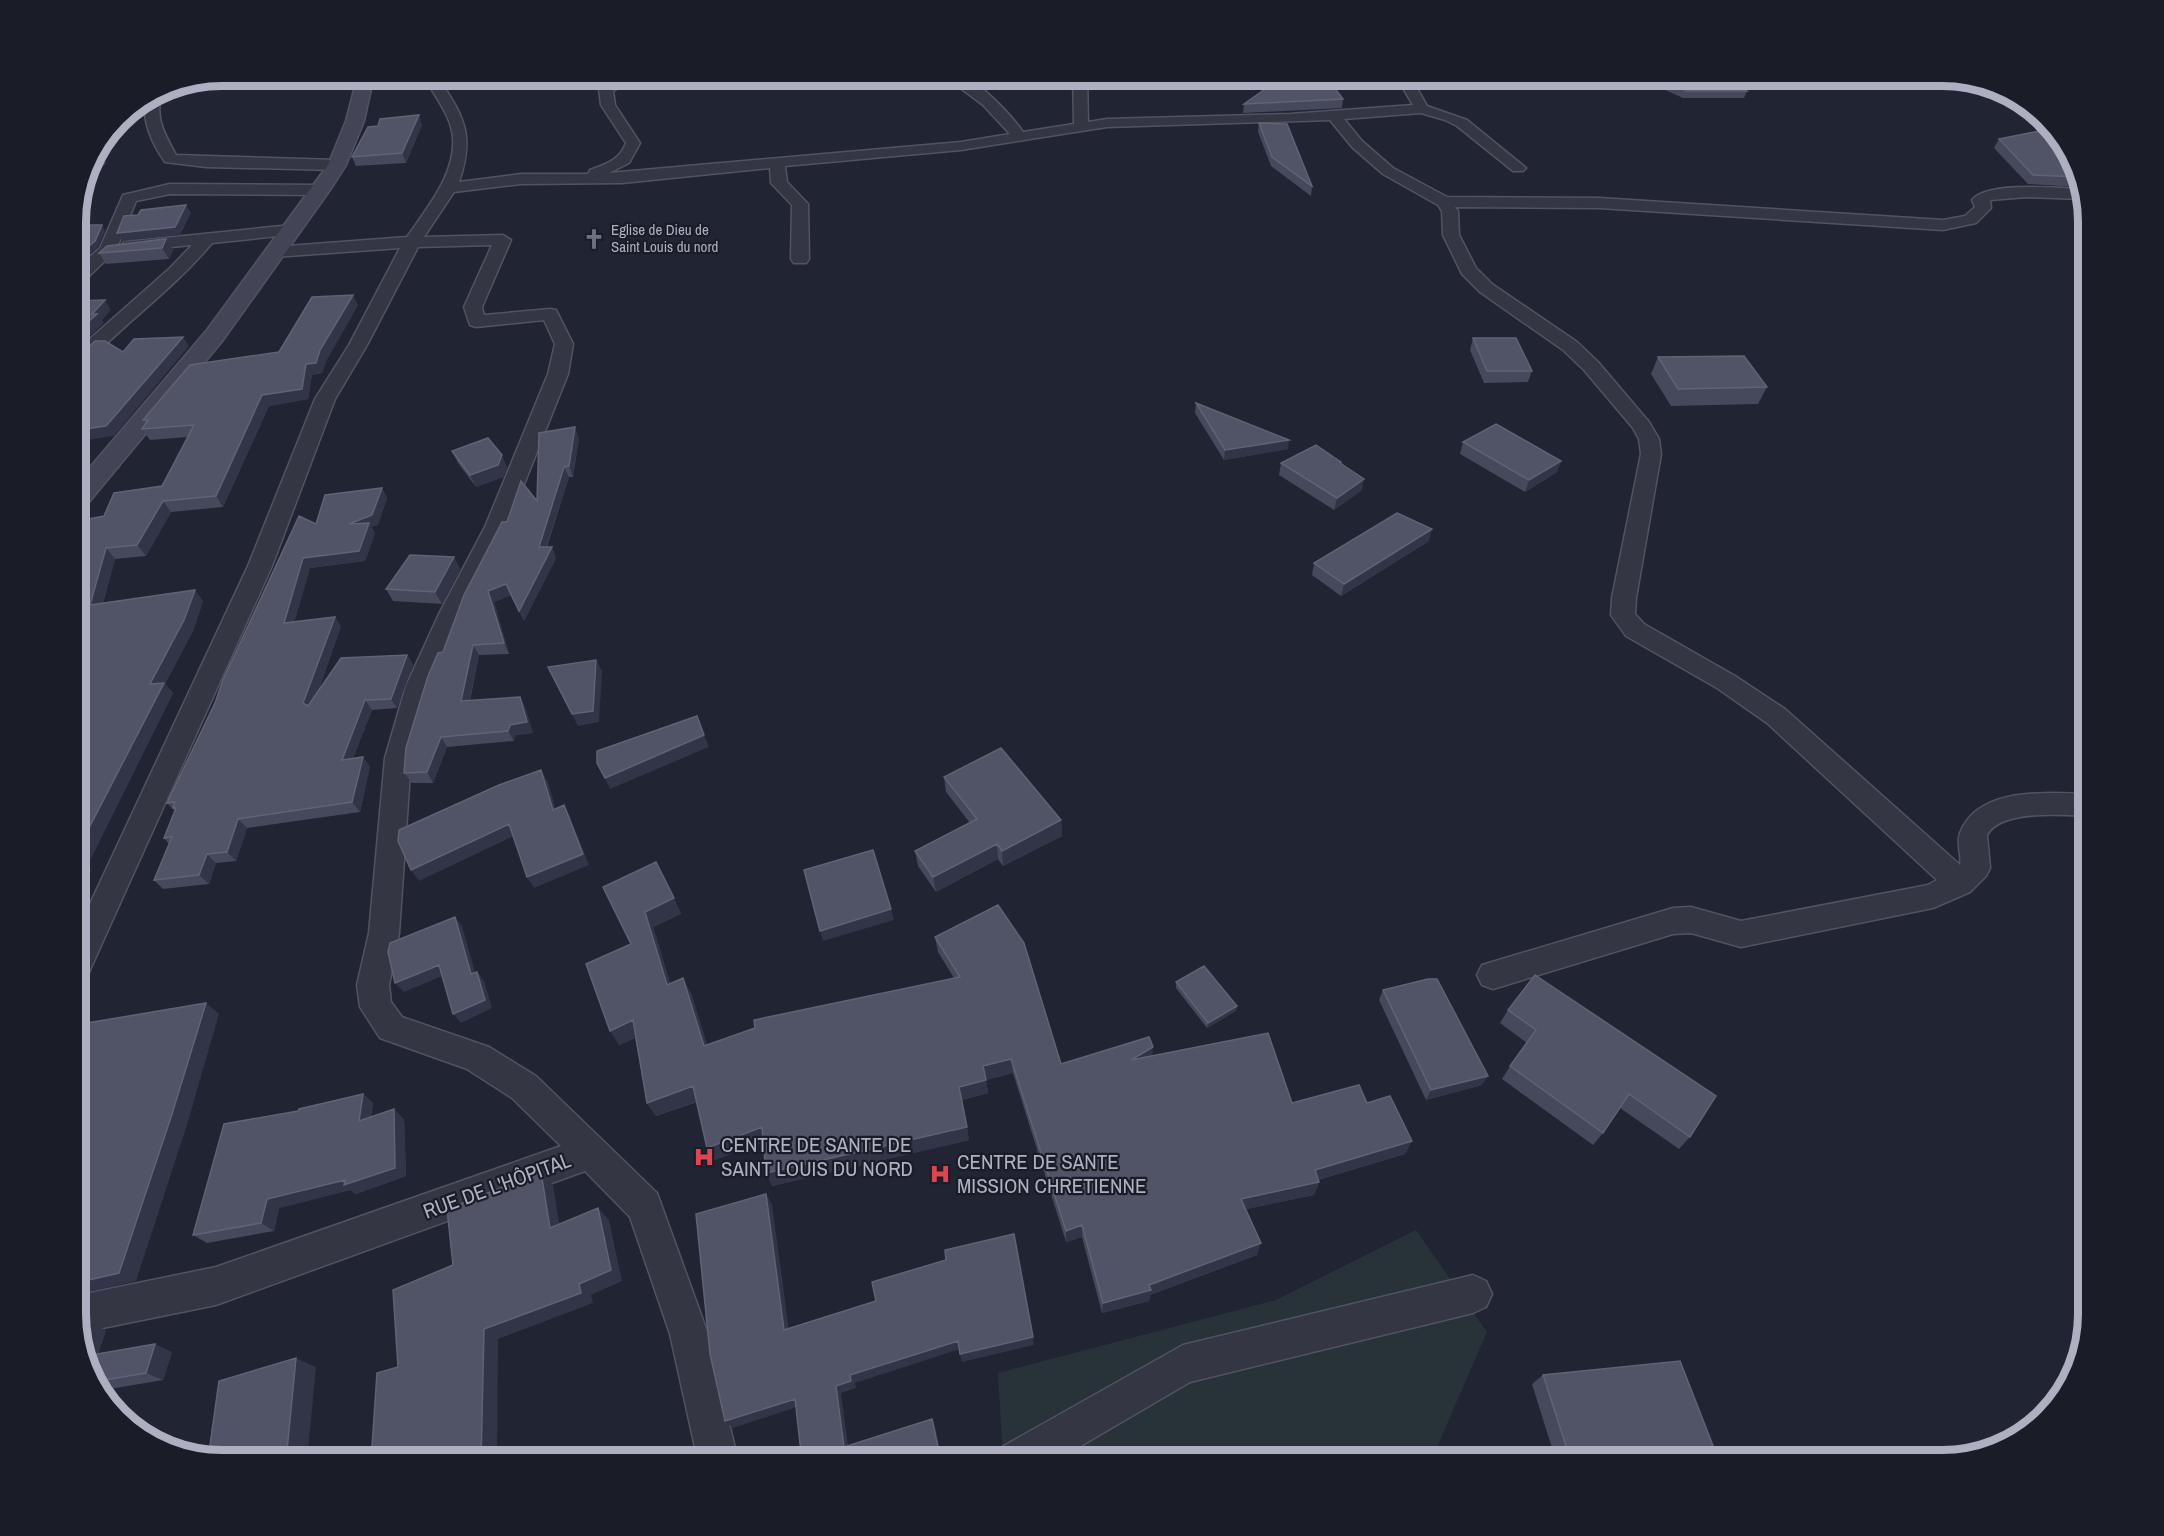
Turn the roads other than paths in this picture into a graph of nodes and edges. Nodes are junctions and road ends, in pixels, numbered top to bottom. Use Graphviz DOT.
graph roads {
  1 [pos="363,86"];
  2 [pos="437,86"];
  3 [pos="612,86"];
  4 [pos="964,86"];
  5 [pos="1080,86"];
  6 [pos="1409,86"];
  7 [pos="153,105"];
  8 [pos="1422,109"];
  9 [pos="1334,116"];
  10 [pos="1081,125"];
  11 [pos="1019,136"];
  12 [pos="777,163"];
  13 [pos="337,165"];
  14 [pos="1518,168"];
  15 [pos="576,179"];
  16 [pos="449,188"];
  17 [pos="320,190"];
  18 [pos="2075,194"];
  19 [pos="1444,202"];
  20 [pos="292,230"];
  21 [pos="207,238"];
  22 [pos="412,242"];
  23 [pos="108,250"];
  24 [pos="274,252"];
  25 [pos="800,260"];
  26 [pos="86,270"];
  27 [pos="86,352"];
  28 [pos="86,483"];
  29 [pos="2078,805"];
  30 [pos="1960,883"];
  31 [pos="86,946"];
  32 [pos="1493,975"];
  33 [pos="591,1152"];
  34 [pos="1473,1294"];
  35 [pos="86,1313"];
  36 [pos="715,1450"];
  37 [pos="1035,1450"];
  1 -- 13 [label="main road"];
  2 -- 16 [label="street"];
  3 -- 15 [label="street"];
  4 -- 11 [label="street"];
  5 -- 10 [label="street"];
  6 -- 8 [label="street"];
  7 -- 13 [label="street"];
  8 -- 9 [label="street"];
  8 -- 14 [label="street"];
  9 -- 10 [label="street"];
  9 -- 19 [label="street"];
  10 -- 11 [label="street"];
  11 -- 12 [label="street"];
  12 -- 15 [label="street"];
  12 -- 25 [label="street"];
  13 -- 17 [label="main road"];
  15 -- 16 [label="street"];
  16 -- 22 [label="street"];
  17 -- 20 [label="main road"];
  17 -- 23 [label="street"];
  18 -- 19 [label="street"];
  19 -- 30 [label="street"];
  20 -- 21 [label="street"];
  20 -- 24 [label="main road"];
  21 -- 23 [label="street"];
  21 -- 27 [label="street"];
  22 -- 24 [label="street"];
  22 -- 31 [label="street"];
  22 -- 33 [label="street"];
  23 -- 26 [label="street"];
  24 -- 28 [label="main road"];
  29 -- 30 [label="street"];
  30 -- 32 [label="street"];
  33 -- 35 [label="street, RUE DE L'HÔPITAL"];
  33 -- 36 [label="street, RUE DE L'HÔPITAL"];
  34 -- 37 [label="street"];
}
